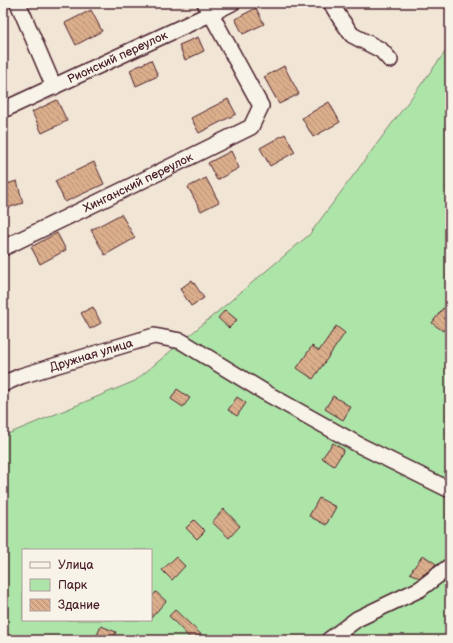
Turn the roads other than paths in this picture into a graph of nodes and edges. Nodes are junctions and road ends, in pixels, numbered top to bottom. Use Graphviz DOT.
graph roads {
  1 [pos="18,3"];
  2 [pos="232,3"];
  3 [pos="331,3"];
  4 [pos="207,9"];
  5 [pos="390,60"];
  6 [pos="54,87"];
  7 [pos="3,110"];
  8 [pos="3,248"];
  9 [pos="3,384"];
  10 [pos="450,490"];
  11 [pos="450,566"];
  12 [pos="329,640"];
  1 -- 6 [label="street"];
  2 -- 4 [label="street, Рионский переулок"];
  3 -- 5 [label="street"];
  4 -- 6 [label="street, Рионский переулок"];
  4 -- 8 [label="street, Хинганский переулок"];
  6 -- 7 [label="street, Рионский переулок"];
  9 -- 10 [label="street, Дружная улица"];
  11 -- 12 [label="street"];
}
